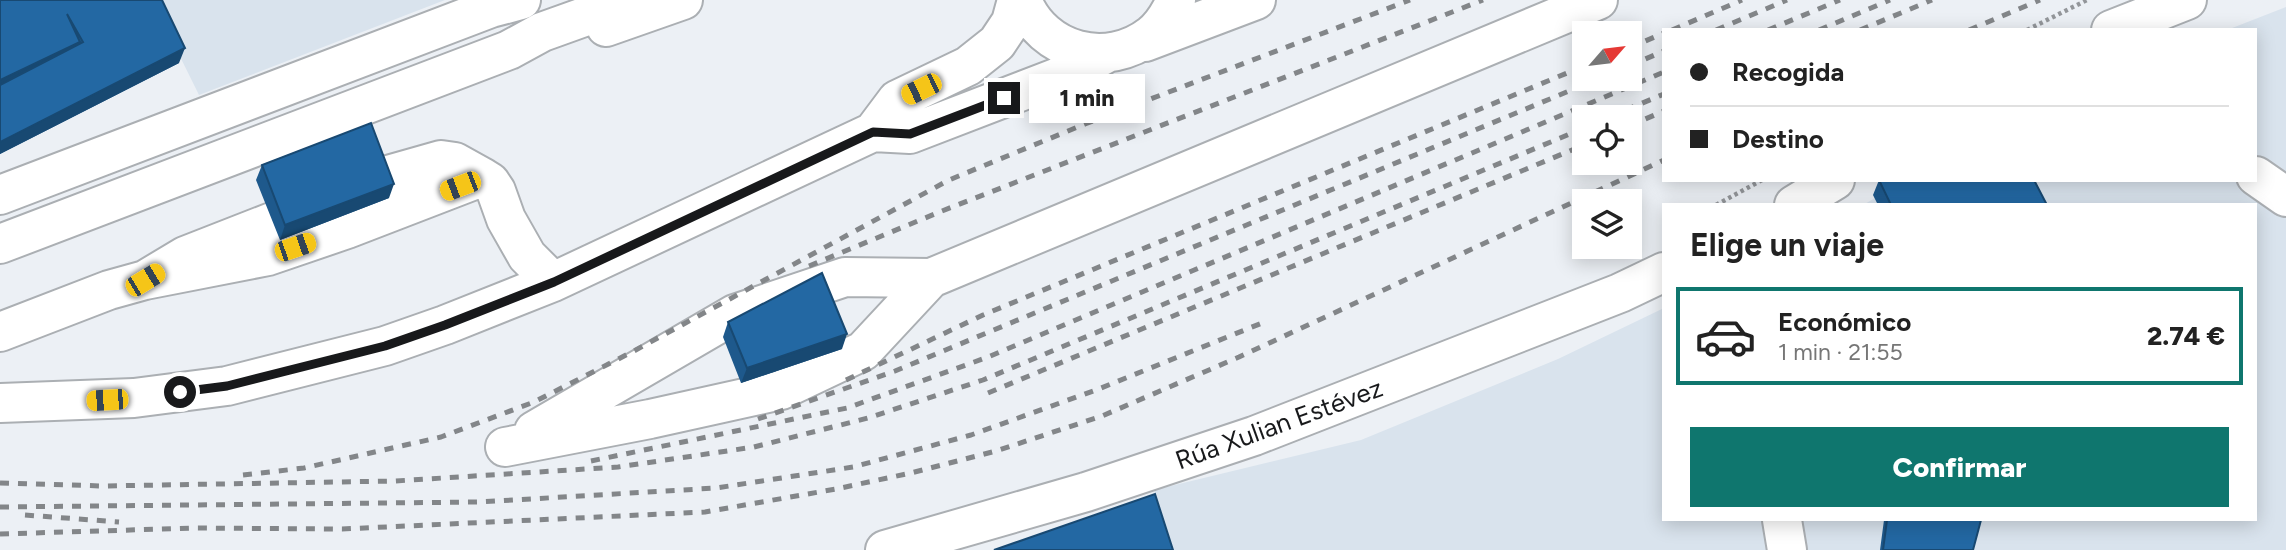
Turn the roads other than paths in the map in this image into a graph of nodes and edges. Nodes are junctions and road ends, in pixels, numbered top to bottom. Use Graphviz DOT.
graph roads {
  1 [pos="631,0"];
  2 [pos="683,0"];
  3 [pos="1019,0"];
  4 [pos="1176,0"];
  5 [pos="1256,0"];
  6 [pos="1598,0"];
  7 [pos="2187,0"];
  8 [pos="506,3"];
  9 [pos="2115,28"];
  10 [pos="1122,49"];
  11 [pos="509,50"];
  12 [pos="873,132"];
  13 [pos="381,177"];
  14 [pos="482,177"];
  15 [pos="2257,177"];
  16 [pos="1832,182"];
  17 [pos="0,195"];
  18 [pos="2286,197"];
  19 [pos="1797,203"];
  20 [pos="272,222"];
  21 [pos="0,244"];
  22 [pos="1662,273"];
  23 [pos="932,278"];
  24 [pos="145,280"];
  25 [pos="554,282"];
  26 [pos="0,332"];
  27 [pos="0,403"];
  28 [pos="1782,521"];
  29 [pos="886,550"];
  30 [pos="1787,550"];
  1 -- 11 [label="street"];
  2 -- 11 [label="street"];
  3 -- 10 [label="street"];
  3 -- 12 [label="street"];
  4 -- 10 [label="street"];
  5 -- 10 [label="street"];
  6 -- 23 [label="street"];
  7 -- 9 [label="street"];
  8 -- 17 [label="street"];
  10 -- 12 [label="street"];
  11 -- 21 [label="street"];
  12 -- 25 [label="street"];
  13 -- 14 [label="street"];
  14 -- 24 [label="street"];
  14 -- 25 [label="street"];
  15 -- 18 [label="street"];
  16 -- 19 [label="street"];
  20 -- 24 [label="street"];
  22 -- 29 [label="street, Rúa Xulian Estévez"];
  23 -- 23 [label="street"];
  24 -- 26 [label="street"];
  25 -- 27 [label="street"];
  28 -- 30 [label="street"];
}
